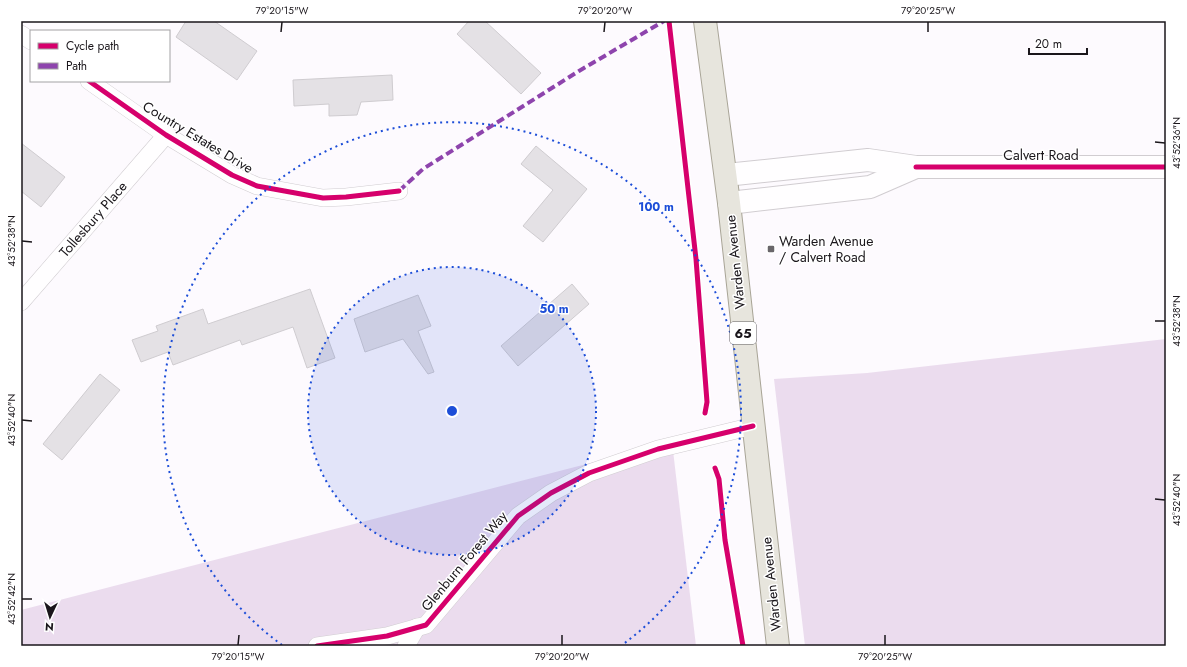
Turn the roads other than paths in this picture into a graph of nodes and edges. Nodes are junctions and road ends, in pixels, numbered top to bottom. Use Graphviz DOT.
graph roads {
  1 [pos="705,21"];
  2 [pos="21,34"];
  3 [pos="30,40"];
  4 [pos="90,82"];
  5 [pos="166,135"];
  6 [pos="916,167"];
  7 [pos="1166,167"];
  8 [pos="726,176"];
  9 [pos="399,190"];
  10 [pos="729,203"];
  11 [pos="21,302"];
  12 [pos="753,426"];
  13 [pos="417,627"];
  14 [pos="317,646"];
  15 [pos="406,646"];
  16 [pos="778,646"];
  1 -- 8 [label="main road, Warden Avenue / 65"];
  2 -- 3 [label="street"];
  4 -- 5 [label="street, Country Estates Drive"];
  5 -- 9 [label="street, Country Estates Drive"];
  5 -- 11 [label="street, Tollesbury Place"];
  6 -- 7 [label="street, Calvert Road"];
  6 -- 8 [label="street, Calvert Road"];
  6 -- 10 [label="street, Calvert Road"];
  8 -- 10 [label="main road, Warden Avenue / 65"];
  10 -- 12 [label="main road, Warden Avenue / 65"];
  12 -- 13 [label="street, Glenburn Forest Way"];
  12 -- 16 [label="main road, Warden Avenue / 65"];
  13 -- 14 [label="street"];
  13 -- 15 [label="street, Glenburn Forest Way"];
}
